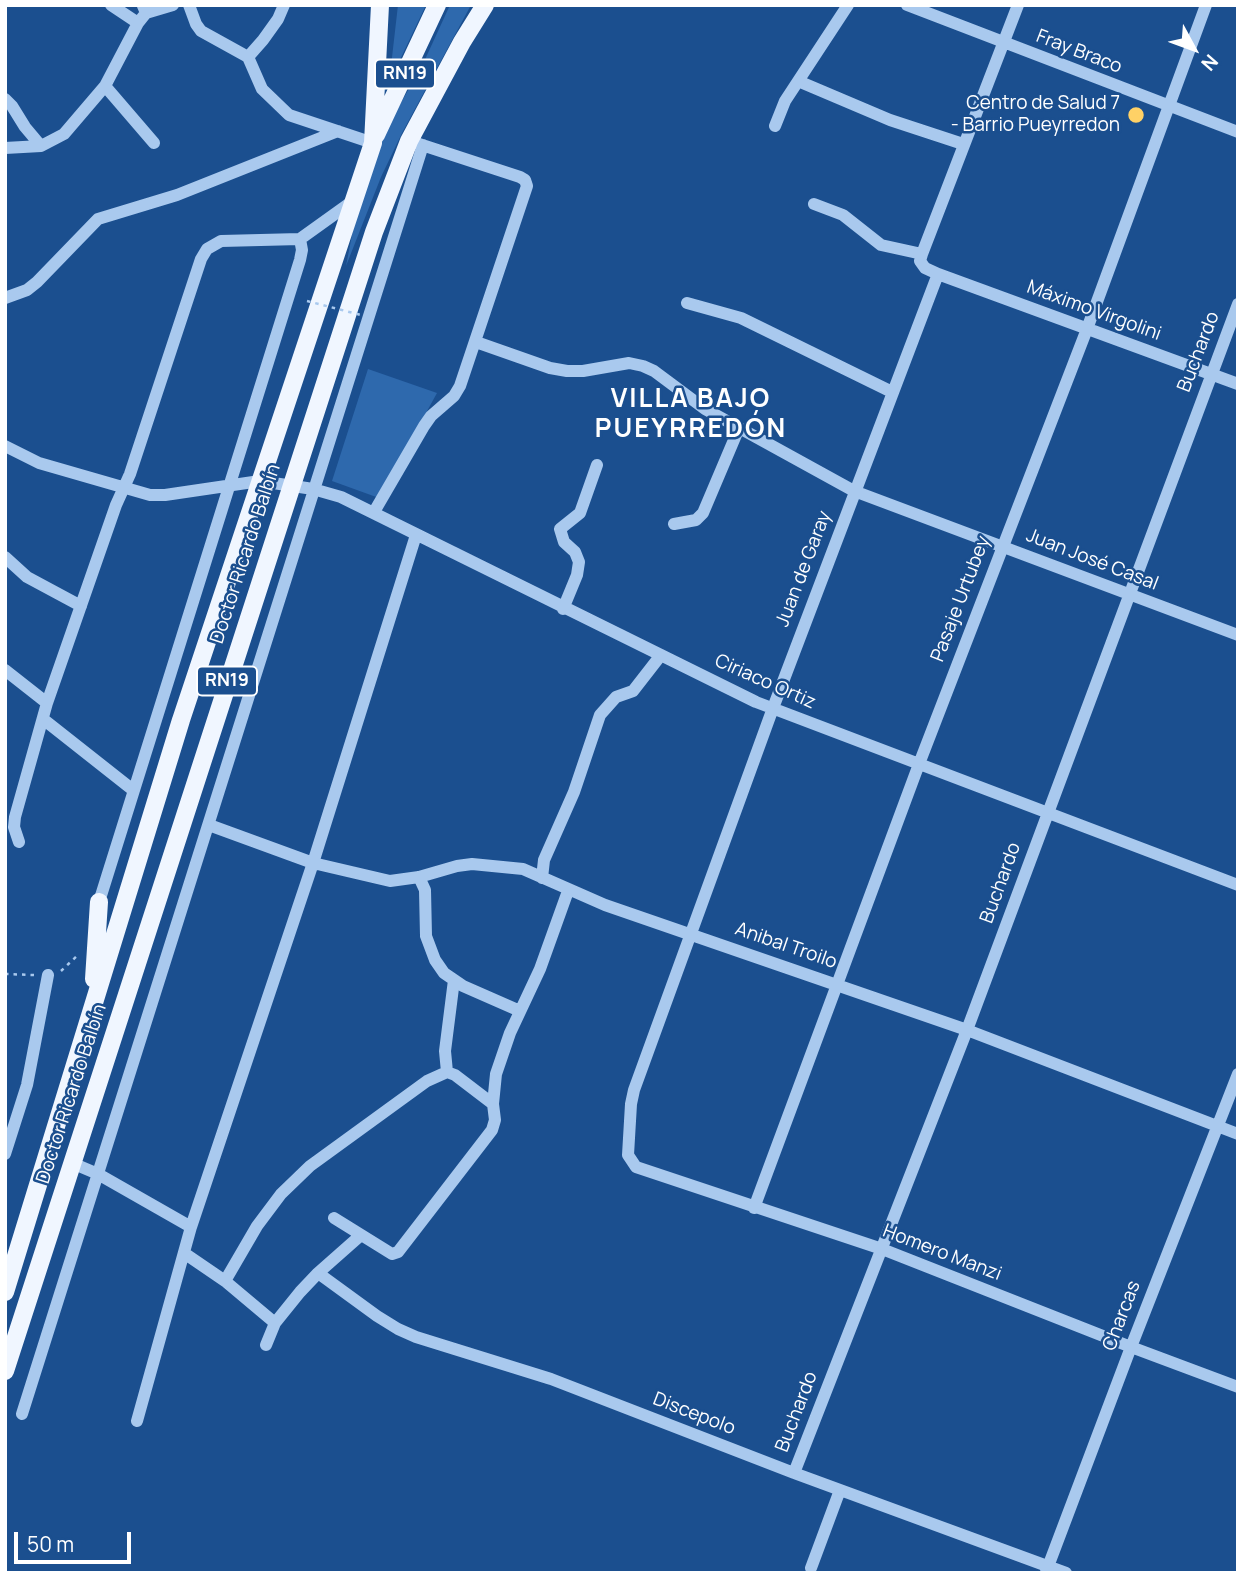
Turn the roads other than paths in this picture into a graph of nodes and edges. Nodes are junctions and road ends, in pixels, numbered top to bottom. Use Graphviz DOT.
graph roads {
  1 [pos="111,5"];
  2 [pos="173,5"];
  3 [pos="189,5"];
  4 [pos="284,5"];
  5 [pos="380,5"];
  6 [pos="437,5"];
  7 [pos="485,5"];
  8 [pos="848,5"];
  9 [pos="907,5"];
  10 [pos="1018,5"];
  11 [pos="1206,5"];
  12 [pos="142,14"];
  13 [pos="1004,44"];
  14 [pos="248,57"];
  15 [pos="798,81"];
  16 [pos="105,86"];
  17 [pos="5,100"];
  18 [pos="1168,106"];
  19 [pos="775,126"];
  20 [pos="338,131"];
  21 [pos="1238,132"];
  22 [pos="155,143"];
  23 [pos="373,143"];
  24 [pos="416,143"];
  25 [pos="963,144"];
  26 [pos="41,146"];
  27 [pos="5,148"];
  28 [pos="354,201"];
  29 [pos="814,204"];
  30 [pos="300,239"];
  31 [pos="922,254"];
  32 [pos="938,274"];
  33 [pos="5,298"];
  34 [pos="687,303"];
  35 [pos="1238,304"];
  36 [pos="1087,329"];
  37 [pos="476,342"];
  38 [pos="1210,374"];
  39 [pos="1238,384"];
  40 [pos="892,391"];
  41 [pos="739,428"];
  42 [pos="5,446"];
  43 [pos="597,465"];
  44 [pos="260,481"];
  45 [pos="229,484"];
  46 [pos="290,486"];
  47 [pos="122,489"];
  48 [pos="313,489"];
  49 [pos="854,491"];
  50 [pos="374,512"];
  51 [pos="674,524"];
  52 [pos="416,535"];
  53 [pos="1002,546"];
  54 [pos="5,557"];
  55 [pos="1129,594"];
  56 [pos="80,606"];
  57 [pos="563,609"];
  58 [pos="1238,635"];
  59 [pos="661,655"];
  60 [pos="5,670"];
  61 [pos="47,703"];
  62 [pos="773,709"];
  63 [pos="43,719"];
  64 [pos="919,764"];
  65 [pos="133,790"];
  66 [pos="1048,813"];
  67 [pos="209,825"];
  68 [pos="19,842"];
  69 [pos="313,863"];
  70 [pos="419,877"];
  71 [pos="542,878"];
  72 [pos="1238,885"];
  73 [pos="568,891"];
  74 [pos="99,902"];
  75 [pos="691,933"];
  76 [pos="48,975"];
  77 [pos="454,980"];
  78 [pos="839,985"];
  79 [pos="92,1009"];
  80 [pos="520,1011"];
  81 [pos="967,1030"];
  82 [pos="447,1072"];
  83 [pos="1238,1074"];
  84 [pos="493,1104"];
  85 [pos="1217,1126"];
  86 [pos="1238,1134"];
  87 [pos="5,1154"];
  88 [pos="631,1162"];
  89 [pos="72,1163"];
  90 [pos="98,1174"];
  91 [pos="754,1208"];
  92 [pos="334,1218"];
  93 [pos="191,1227"];
  94 [pos="361,1235"];
  95 [pos="882,1249"];
  96 [pos="184,1253"];
  97 [pos="318,1273"];
  98 [pos="225,1281"];
  99 [pos="5,1292"];
  100 [pos="275,1323"];
  101 [pos="265,1345"];
  102 [pos="1131,1348"];
  103 [pos="5,1371"];
  104 [pos="1238,1387"];
  105 [pos="22,1414"];
  106 [pos="137,1421"];
  107 [pos="794,1473"];
  108 [pos="840,1490"];
  109 [pos="811,1568"];
  110 [pos="1047,1569"];
  111 [pos="1066,1573"];
  1 -- 12 [label="street"];
  2 -- 12 [label="street"];
  3 -- 14 [label="street"];
  4 -- 14 [label="street"];
  5 -- 23 [label="main road, Doctor Ricardo Balbín / RN19"];
  6 -- 23 [label="main road, RN19"];
  7 -- 24 [label="main road, Doctor Ricardo Balbín / RN19"];
  8 -- 15 [label="street"];
  9 -- 13 [label="street, Fray Braco"];
  10 -- 13 [label="street"];
  11 -- 18 [label="street, Pasaje Urtubey"];
  12 -- 16 [label="street"];
  13 -- 18 [label="street, Fray Braco"];
  13 -- 25 [label="street"];
  14 -- 20 [label="street"];
  15 -- 19 [label="street"];
  15 -- 25 [label="street"];
  16 -- 22 [label="street"];
  16 -- 26 [label="street"];
  17 -- 26 [label="street"];
  18 -- 21 [label="street, Fray Braco"];
  18 -- 36 [label="street, Pasaje Urtubey"];
  20 -- 23 [label="street"];
  20 -- 33 [label="street"];
  23 -- 28 [label="main road, Doctor Ricardo Balbín / RN19"];
  24 -- 37 [label="street"];
  24 -- 46 [label="main road, Doctor Ricardo Balbín / RN19"];
  24 -- 48 [label="street"];
  25 -- 31 [label="street"];
  26 -- 27 [label="street"];
  28 -- 30 [label="street"];
  28 -- 44 [label="main road, Doctor Ricardo Balbín / RN19"];
  29 -- 31 [label="street"];
  30 -- 45 [label="street"];
  30 -- 47 [label="street"];
  31 -- 32 [label="street"];
  32 -- 36 [label="street, Máximo Virgolini"];
  32 -- 40 [label="street, Juan de Garay"];
  34 -- 40 [label="street"];
  35 -- 38 [label="street, Buchardo"];
  36 -- 38 [label="street, Máximo Virgolini"];
  36 -- 53 [label="street, Pasaje Urtubey"];
  37 -- 41 [label="street, Juan José Casal"];
  37 -- 50 [label="street"];
  38 -- 39 [label="street, Máximo Virgolini"];
  38 -- 55 [label="street, Buchardo"];
  40 -- 49 [label="street, Juan de Garay"];
  41 -- 49 [label="street, Juan José Casal"];
  41 -- 51 [label="street"];
  42 -- 47 [label="street, Ciriaco Ortiz"];
  43 -- 57 [label="street"];
  44 -- 45 [label="street, Ciriaco Ortiz"];
  44 -- 46 [label="street, Ciriaco Ortiz"];
  44 -- 79 [label="main road, Doctor Ricardo Balbín / RN19"];
  45 -- 47 [label="street, Ciriaco Ortiz"];
  45 -- 65 [label="street"];
  46 -- 48 [label="street, Ciriaco Ortiz"];
  46 -- 89 [label="main road, Doctor Ricardo Balbín / RN19"];
  47 -- 56 [label="street"];
  48 -- 50 [label="street, Ciriaco Ortiz"];
  48 -- 67 [label="street"];
  49 -- 53 [label="street, Juan José Casal"];
  49 -- 62 [label="street, Juan de Garay"];
  50 -- 52 [label="street, Ciriaco Ortiz"];
  52 -- 57 [label="street, Ciriaco Ortiz"];
  52 -- 69 [label="street"];
  53 -- 55 [label="street, Juan José Casal"];
  53 -- 64 [label="street, Pasaje Urtubey"];
  54 -- 56 [label="street"];
  55 -- 58 [label="street, Juan José Casal"];
  55 -- 66 [label="street, Buchardo"];
  56 -- 61 [label="street"];
  57 -- 59 [label="street, Ciriaco Ortiz"];
  59 -- 62 [label="street, Ciriaco Ortiz"];
  59 -- 71 [label="street"];
  60 -- 61 [label="street"];
  61 -- 63 [label="street"];
  62 -- 64 [label="street, Ciriaco Ortiz"];
  62 -- 75 [label="street, Juan de Garay"];
  63 -- 65 [label="street"];
  63 -- 68 [label="street"];
  64 -- 66 [label="street, Ciriaco Ortiz"];
  64 -- 78 [label="street, Pasaje Urtubey"];
  65 -- 74 [label="street"];
  66 -- 72 [label="street, Ciriaco Ortiz"];
  66 -- 81 [label="street, Buchardo"];
  67 -- 69 [label="street, Anibal Troilo"];
  67 -- 90 [label="street"];
  69 -- 70 [label="street, Anibal Troilo"];
  69 -- 93 [label="street"];
  70 -- 71 [label="street, Anibal Troilo"];
  70 -- 77 [label="street"];
  71 -- 73 [label="street, Anibal Troilo"];
  73 -- 75 [label="street, Anibal Troilo"];
  73 -- 80 [label="street"];
  74 -- 79 [label="main road"];
  75 -- 78 [label="street, Anibal Troilo"];
  75 -- 88 [label="street, Juan de Garay"];
  76 -- 87 [label="street"];
  77 -- 80 [label="street"];
  77 -- 82 [label="street"];
  78 -- 81 [label="street, Anibal Troilo"];
  78 -- 91 [label="street, Pasaje Urtubey"];
  79 -- 99 [label="main road, Doctor Ricardo Balbín / RN19"];
  80 -- 84 [label="street"];
  81 -- 85 [label="street, Anibal Troilo"];
  81 -- 95 [label="street, Buchardo"];
  82 -- 84 [label="street"];
  82 -- 98 [label="street"];
  83 -- 85 [label="street, Charcas"];
  84 -- 94 [label="street"];
  85 -- 86 [label="street, Anibal Troilo"];
  85 -- 102 [label="street, Charcas"];
  88 -- 91 [label="street, Homero Manzi"];
  89 -- 90 [label="street"];
  89 -- 103 [label="main road, Doctor Ricardo Balbín / RN19"];
  90 -- 93 [label="street"];
  90 -- 105 [label="street"];
  91 -- 95 [label="street, Homero Manzi"];
  92 -- 94 [label="street"];
  93 -- 96 [label="street"];
  94 -- 97 [label="street"];
  95 -- 102 [label="street, Homero Manzi"];
  95 -- 107 [label="street, Buchardo"];
  96 -- 98 [label="street"];
  96 -- 106 [label="street"];
  97 -- 100 [label="street"];
  97 -- 107 [label="street, Discepolo"];
  98 -- 100 [label="street"];
  100 -- 101 [label="street"];
  102 -- 104 [label="street, Homero Manzi"];
  102 -- 110 [label="street, Charcas"];
  107 -- 108 [label="street, Discepolo"];
  108 -- 109 [label="street"];
  108 -- 110 [label="street, Discepolo"];
  110 -- 111 [label="street, Discepolo"];
}
